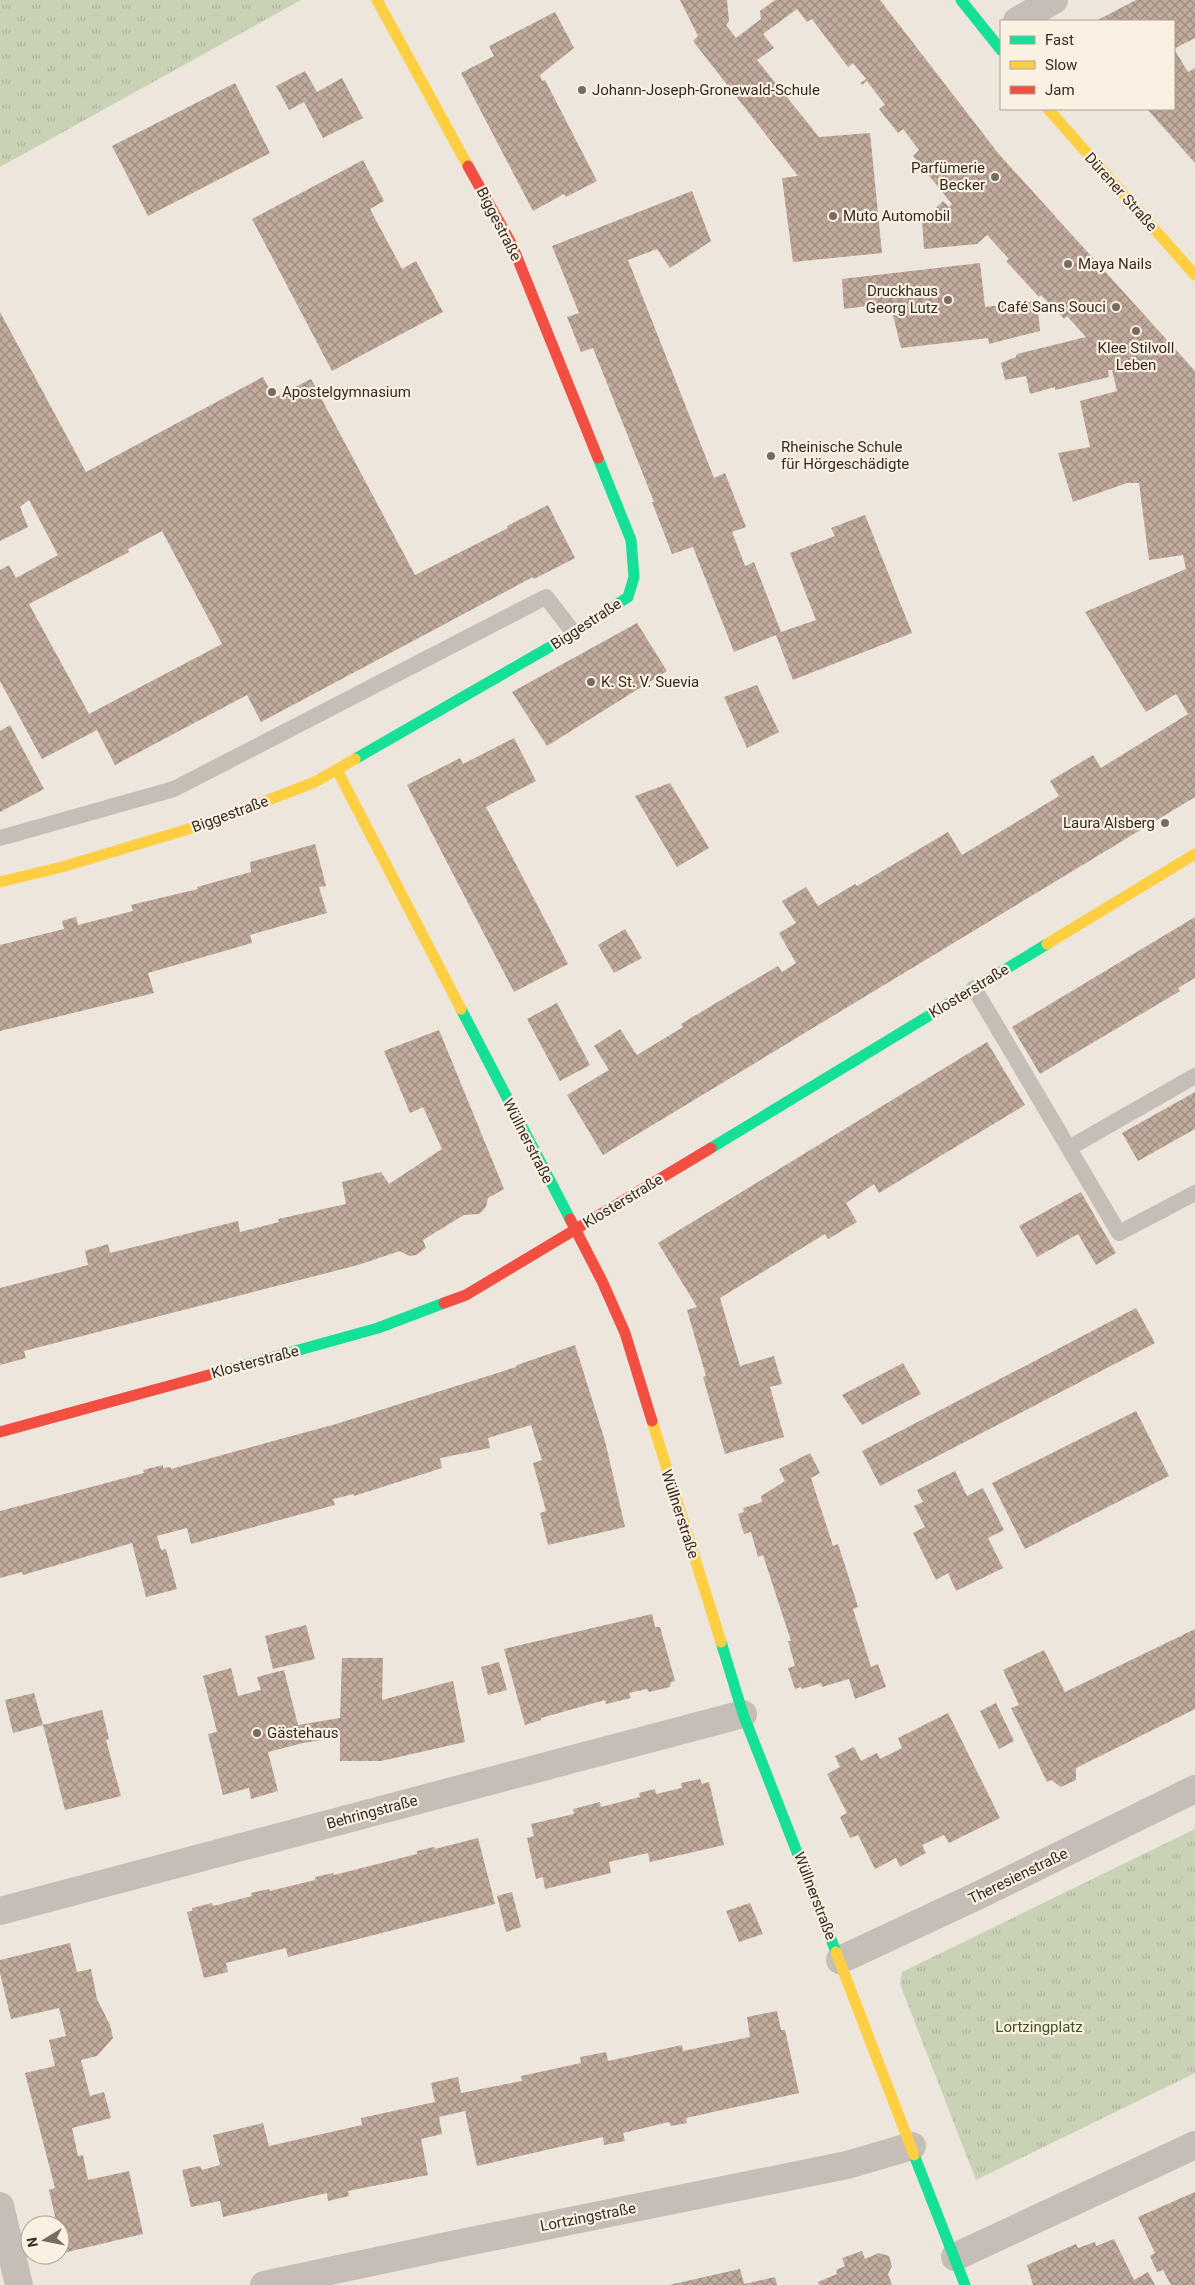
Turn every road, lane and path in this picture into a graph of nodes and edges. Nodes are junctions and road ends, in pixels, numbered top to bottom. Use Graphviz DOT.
graph roads {
  1 [pos="376,0"];
  2 [pos="961,0"];
  3 [pos="1054,0"];
  4 [pos="1019,20"];
  5 [pos="998,39"];
  6 [pos="1049,110"];
  7 [pos="1195,275"];
  8 [pos="574,633"];
  9 [pos="337,770"];
  10 [pos="0,838"];
  11 [pos="1195,854"];
  12 [pos="0,882"];
  13 [pos="974,988"];
  14 [pos="1195,1076"];
  15 [pos="1069,1148"];
  16 [pos="1195,1193"];
  17 [pos="575,1231"];
  18 [pos="0,1432"];
  19 [pos="743,1714"];
  20 [pos="1195,1789"];
  21 [pos="0,1911"];
  22 [pos="840,1960"];
  23 [pos="1195,2145"];
  24 [pos="912,2146"];
  25 [pos="0,2206"];
  26 [pos="955,2257"];
  27 [pos="19,2285"];
  28 [pos="264,2285"];
  29 [pos="965,2285"];
  1 -- 8 [label="street, Biggestraße"];
  2 -- 5 [label="street"];
  3 -- 4 [label="street"];
  6 -- 7 [label="street, Dürener Straße"];
  8 -- 9 [label="street, Biggestraße"];
  8 -- 10 [label="lane"];
  9 -- 12 [label="street, Biggestraße"];
  9 -- 17 [label="street, Wüllnerstraße"];
  11 -- 13 [label="street, Klosterstraße"];
  13 -- 15 [label="lane"];
  13 -- 17 [label="street, Klosterstraße"];
  14 -- 15 [label="lane"];
  15 -- 16 [label="lane"];
  17 -- 18 [label="street, Klosterstraße"];
  17 -- 19 [label="street, Wüllnerstraße"];
  19 -- 21 [label="street, Behringstraße"];
  19 -- 22 [label="street, Wüllnerstraße"];
  20 -- 22 [label="street, Theresienstraße"];
  22 -- 24 [label="street, Wüllnerstraße"];
  23 -- 26 [label="street"];
  24 -- 26 [label="street, Wüllnerstraße"];
  24 -- 28 [label="street, Lortzingstraße"];
  25 -- 27 [label="street"];
  26 -- 29 [label="street, Wüllnerstraße"];
}
